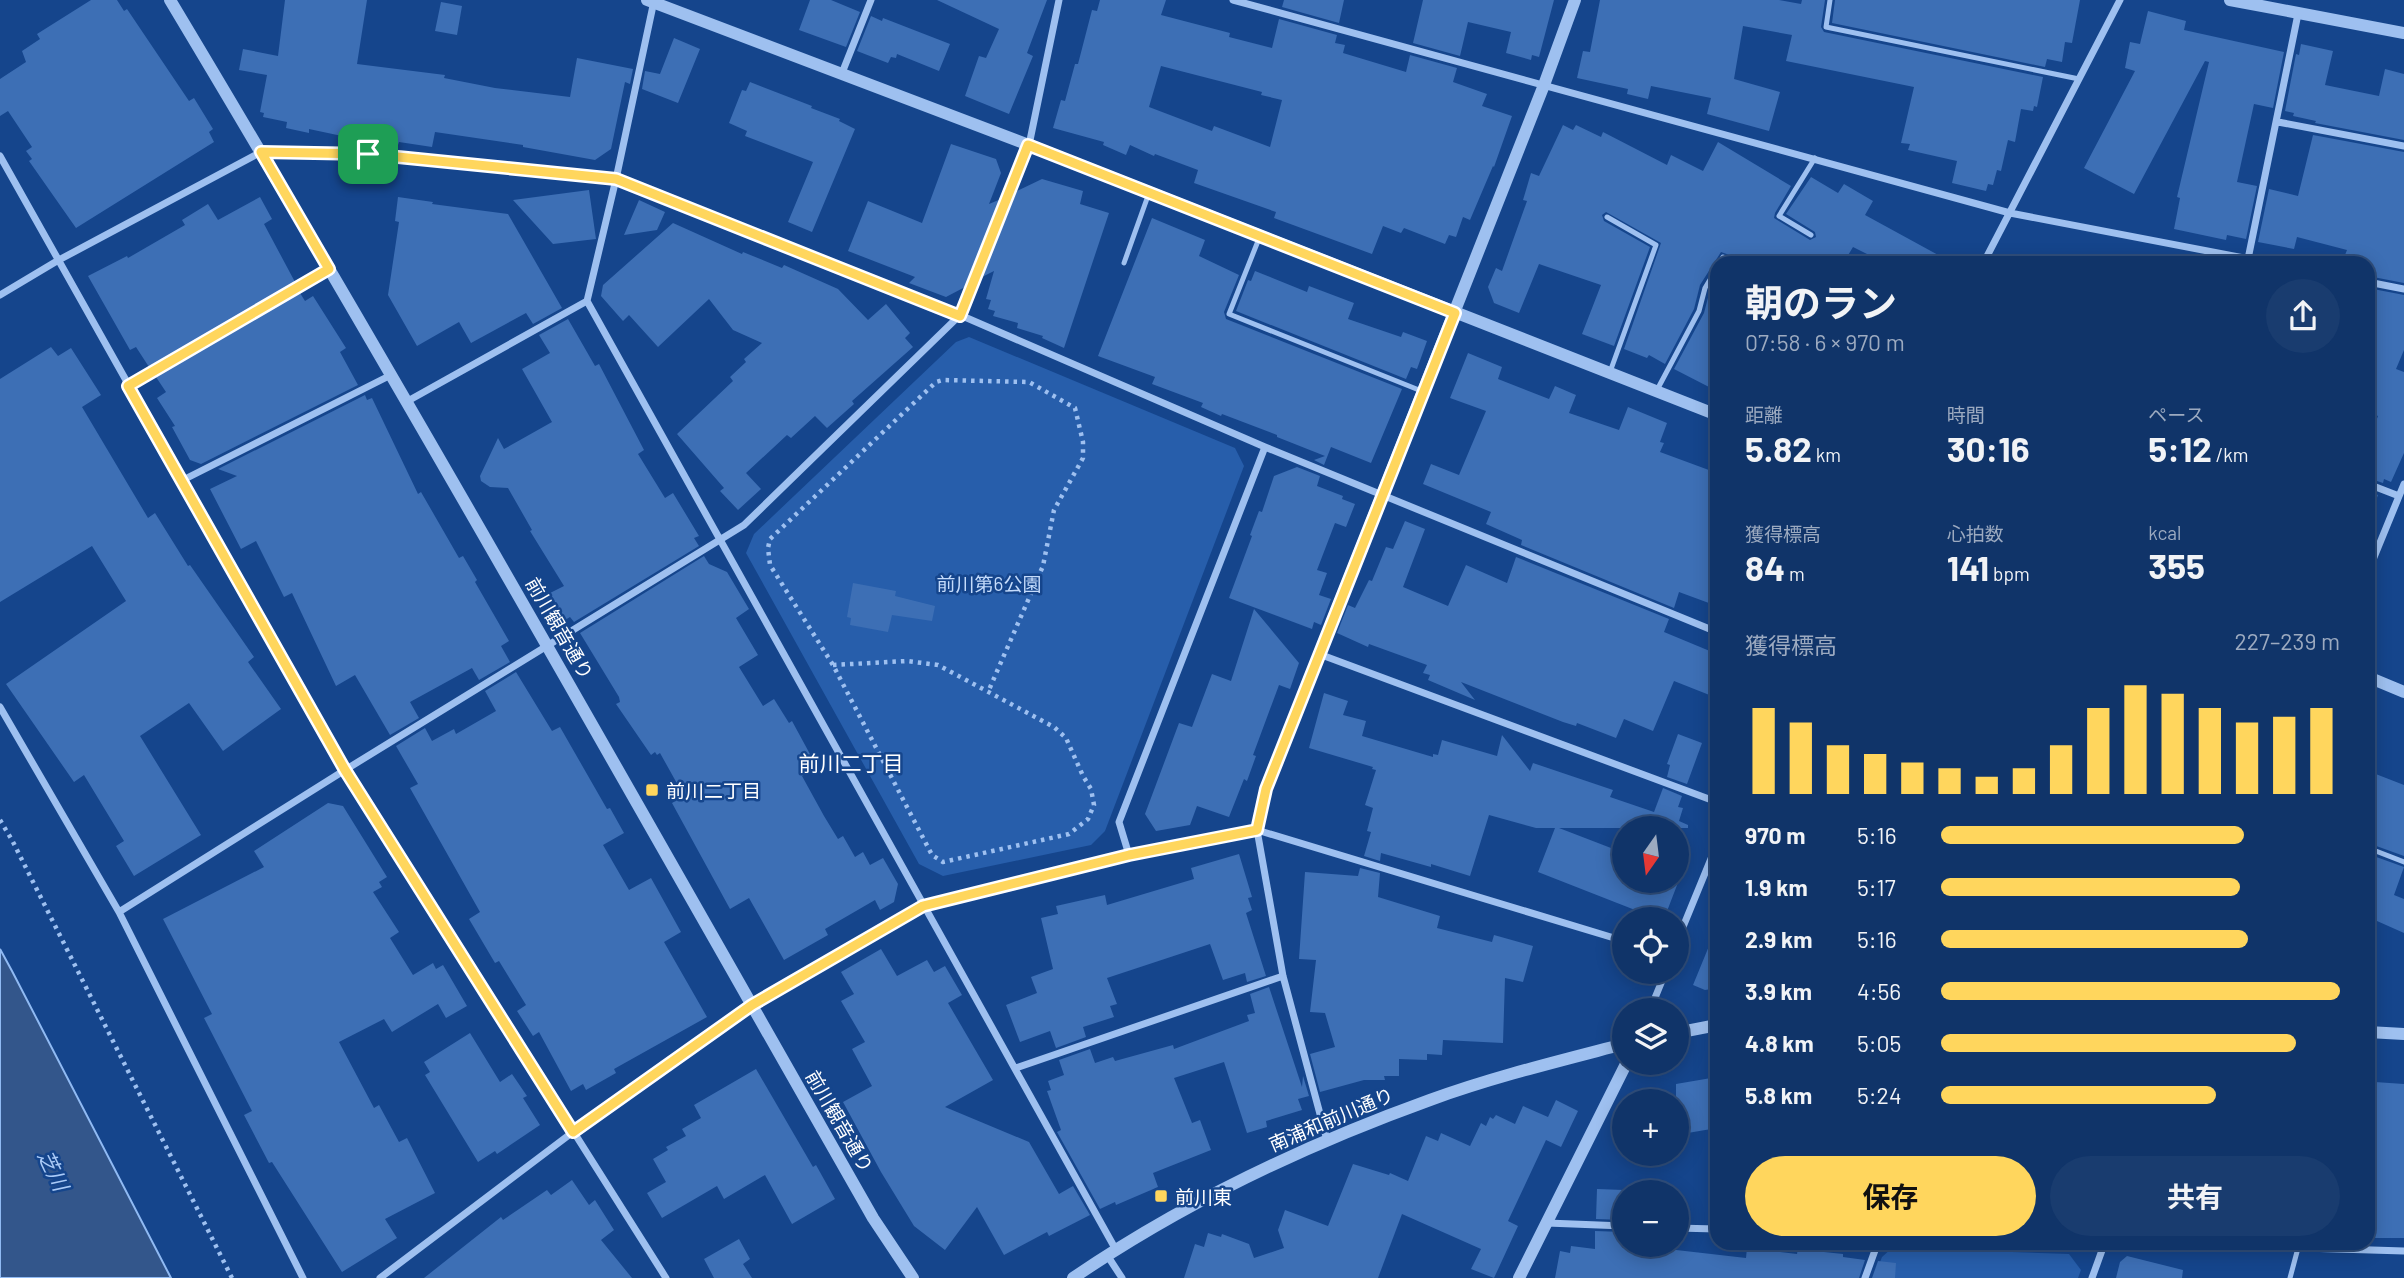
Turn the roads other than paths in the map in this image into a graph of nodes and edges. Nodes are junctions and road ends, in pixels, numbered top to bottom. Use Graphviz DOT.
graph roads {
  1 [pos="170,0"];
  2 [pos="652,0"];
  3 [pos="871,0"];
  4 [pos="1059,0"];
  5 [pos="1233,0"];
  6 [pos="1576,0"];
  7 [pos="1830,0"];
  8 [pos="2120,0"];
  9 [pos="2230,0"];
  10 [pos="2298,14"];
  11 [pos="2404,33"];
  12 [pos="842,73"];
  13 [pos="2079,79"];
  14 [pos="1544,85"];
  15 [pos="2278,122"];
  16 [pos="1028,145"];
  17 [pos="2404,146"];
  18 [pos="261,152"];
  19 [pos="0,156"];
  20 [pos="1815,158"];
  21 [pos="616,179"];
  22 [pos="1149,192"];
  23 [pos="2010,213"];
  24 [pos="1607,217"];
  25 [pos="1811,235"];
  26 [pos="1260,236"];
  27 [pos="1986,256"];
  28 [pos="2232,256"];
  29 [pos="2249,256"];
  30 [pos="57,261"];
  31 [pos="1124,263"];
  32 [pos="329,269"];
  33 [pos="1710,280"];
  34 [pos="2375,283"];
  35 [pos="2404,289"];
  36 [pos="0,295"];
  37 [pos="587,301"];
  38 [pos="1455,313"];
  39 [pos="960,316"];
  40 [pos="1610,372"];
  41 [pos="391,375"];
  42 [pos="128,386"];
  43 [pos="1657,390"];
  44 [pos="1423,392"];
  45 [pos="407,402"];
  46 [pos="1710,412"];
  47 [pos="1265,447"];
  48 [pos="181,481"];
  49 [pos="2404,484"];
  50 [pos="2375,487"];
  51 [pos="1382,495"];
  52 [pos="2399,496"];
  53 [pos="722,540"];
  54 [pos="2375,555"];
  55 [pos="1710,629"];
  56 [pos="548,646"];
  57 [pos="1319,654"];
  58 [pos="2375,680"];
  59 [pos="2404,692"];
  60 [pos="0,707"];
  61 [pos="345,770"];
  62 [pos="1710,799"];
  63 [pos="1257,830"];
  64 [pos="2375,851"];
  65 [pos="1129,855"];
  66 [pos="1710,861"];
  67 [pos="2404,862"];
  68 [pos="923,906"];
  69 [pos="120,912"];
  70 [pos="1689,912"];
  71 [pos="1612,937"];
  72 [pos="1283,976"];
  73 [pos="752,1005"];
  74 [pos="1710,1026"];
  75 [pos="1689,1030"];
  76 [pos="2375,1032"];
  77 [pos="2404,1034"];
  78 [pos="1612,1047"];
  79 [pos="1016,1068"];
  80 [pos="1621,1075"];
  81 [pos="573,1132"];
  82 [pos="1327,1140"];
  83 [pos="1547,1223"];
  84 [pos="1612,1226"];
  85 [pos="1689,1228"];
  86 [pos="1710,1229"];
  87 [pos="1875,1250"];
  88 [pos="2102,1250"];
  89 [pos="2297,1250"];
  90 [pos="2369,1250"];
  91 [pos="2404,1251"];
  92 [pos="1112,1252"];
  93 [pos="303,1278"];
  94 [pos="380,1278"];
  95 [pos="666,1278"];
  96 [pos="913,1278"];
  97 [pos="1073,1278"];
  98 [pos="1122,1278"];
  99 [pos="1519,1278"];
  100 [pos="1865,1278"];
  101 [pos="2092,1278"];
  102 [pos="2290,1278"];
  1 -- 18 [label="street, 前川観音通り"];
  2 -- 12 [label="street"];
  2 -- 21 [label="street"];
  3 -- 12 [label="street"];
  4 -- 16 [label="street"];
  5 -- 14 [label="street"];
  6 -- 14 [label="street"];
  7 -- 13 [label="lane"];
  8 -- 13 [label="street"];
  9 -- 10 [label="street"];
  10 -- 11 [label="street"];
  10 -- 15 [label="street"];
  12 -- 16 [label="street"];
  13 -- 23 [label="street"];
  14 -- 20 [label="street"];
  14 -- 38 [label="street"];
  15 -- 17 [label="street"];
  15 -- 29 [label="street"];
  16 -- 22 [label="street"];
  16 -- 39 [label="street"];
  18 -- 21 [label="street"];
  18 -- 30 [label="street"];
  18 -- 32 [label="street, 前川観音通り"];
  19 -- 30 [label="street"];
  20 -- 23 [label="street"];
  20 -- 25 [label="lane"];
  21 -- 37 [label="street"];
  21 -- 39 [label="street"];
  22 -- 26 [label="street"];
  22 -- 31 [label="lane"];
  23 -- 27 [label="street"];
  23 -- 28 [label="street"];
  24 -- 40 [label="lane"];
  26 -- 38 [label="street"];
  26 -- 44 [label="lane"];
  30 -- 36 [label="street"];
  30 -- 42 [label="street"];
  32 -- 41 [label="street, 前川観音通り"];
  32 -- 42 [label="street"];
  33 -- 43 [label="lane"];
  34 -- 35 [label="street"];
  37 -- 45 [label="street"];
  37 -- 53 [label="street"];
  38 -- 40 [label="street"];
  38 -- 44 [label="street"];
  39 -- 47 [label="street"];
  39 -- 53 [label="street"];
  40 -- 43 [label="street"];
  41 -- 45 [label="street, 前川観音通り"];
  41 -- 48 [label="street"];
  42 -- 48 [label="street"];
  43 -- 46 [label="street"];
  44 -- 51 [label="street"];
  45 -- 56 [label="street, 前川観音通り"];
  47 -- 51 [label="street"];
  47 -- 65 [label="street"];
  48 -- 61 [label="street"];
  49 -- 52 [label="street"];
  50 -- 52 [label="street"];
  51 -- 55 [label="street"];
  51 -- 57 [label="street"];
  52 -- 54 [label="street"];
  53 -- 56 [label="street"];
  53 -- 68 [label="street"];
  56 -- 61 [label="street"];
  56 -- 73 [label="street, 前川観音通り"];
  57 -- 62 [label="street"];
  57 -- 63 [label="street"];
  58 -- 59 [label="street"];
  60 -- 69 [label="street"];
  61 -- 69 [label="street"];
  61 -- 81 [label="street"];
  63 -- 65 [label="street"];
  63 -- 71 [label="street"];
  63 -- 72 [label="street"];
  64 -- 67 [label="lane"];
  65 -- 68 [label="street"];
  66 -- 70 [label="street"];
  68 -- 73 [label="street"];
  68 -- 79 [label="street"];
  69 -- 93 [label="street"];
  72 -- 79 [label="street"];
  72 -- 82 [label="street"];
  73 -- 81 [label="street"];
  73 -- 96 [label="street, 前川観音通り"];
  74 -- 75 [label="street"];
  76 -- 77 [label="street"];
  78 -- 82 [label="street, 南浦和前川通り"];
  79 -- 92 [label="street"];
  80 -- 83 [label="street"];
  81 -- 94 [label="street"];
  81 -- 95 [label="street"];
  82 -- 92 [label="street, 南浦和前川通り"];
  83 -- 84 [label="street"];
  83 -- 99 [label="street"];
  85 -- 86 [label="street"];
  87 -- 100 [label="street"];
  88 -- 101 [label="street"];
  89 -- 102 [label="lane"];
  90 -- 91 [label="street"];
  92 -- 97 [label="street, 南浦和前川通り"];
  92 -- 98 [label="street"];
}
